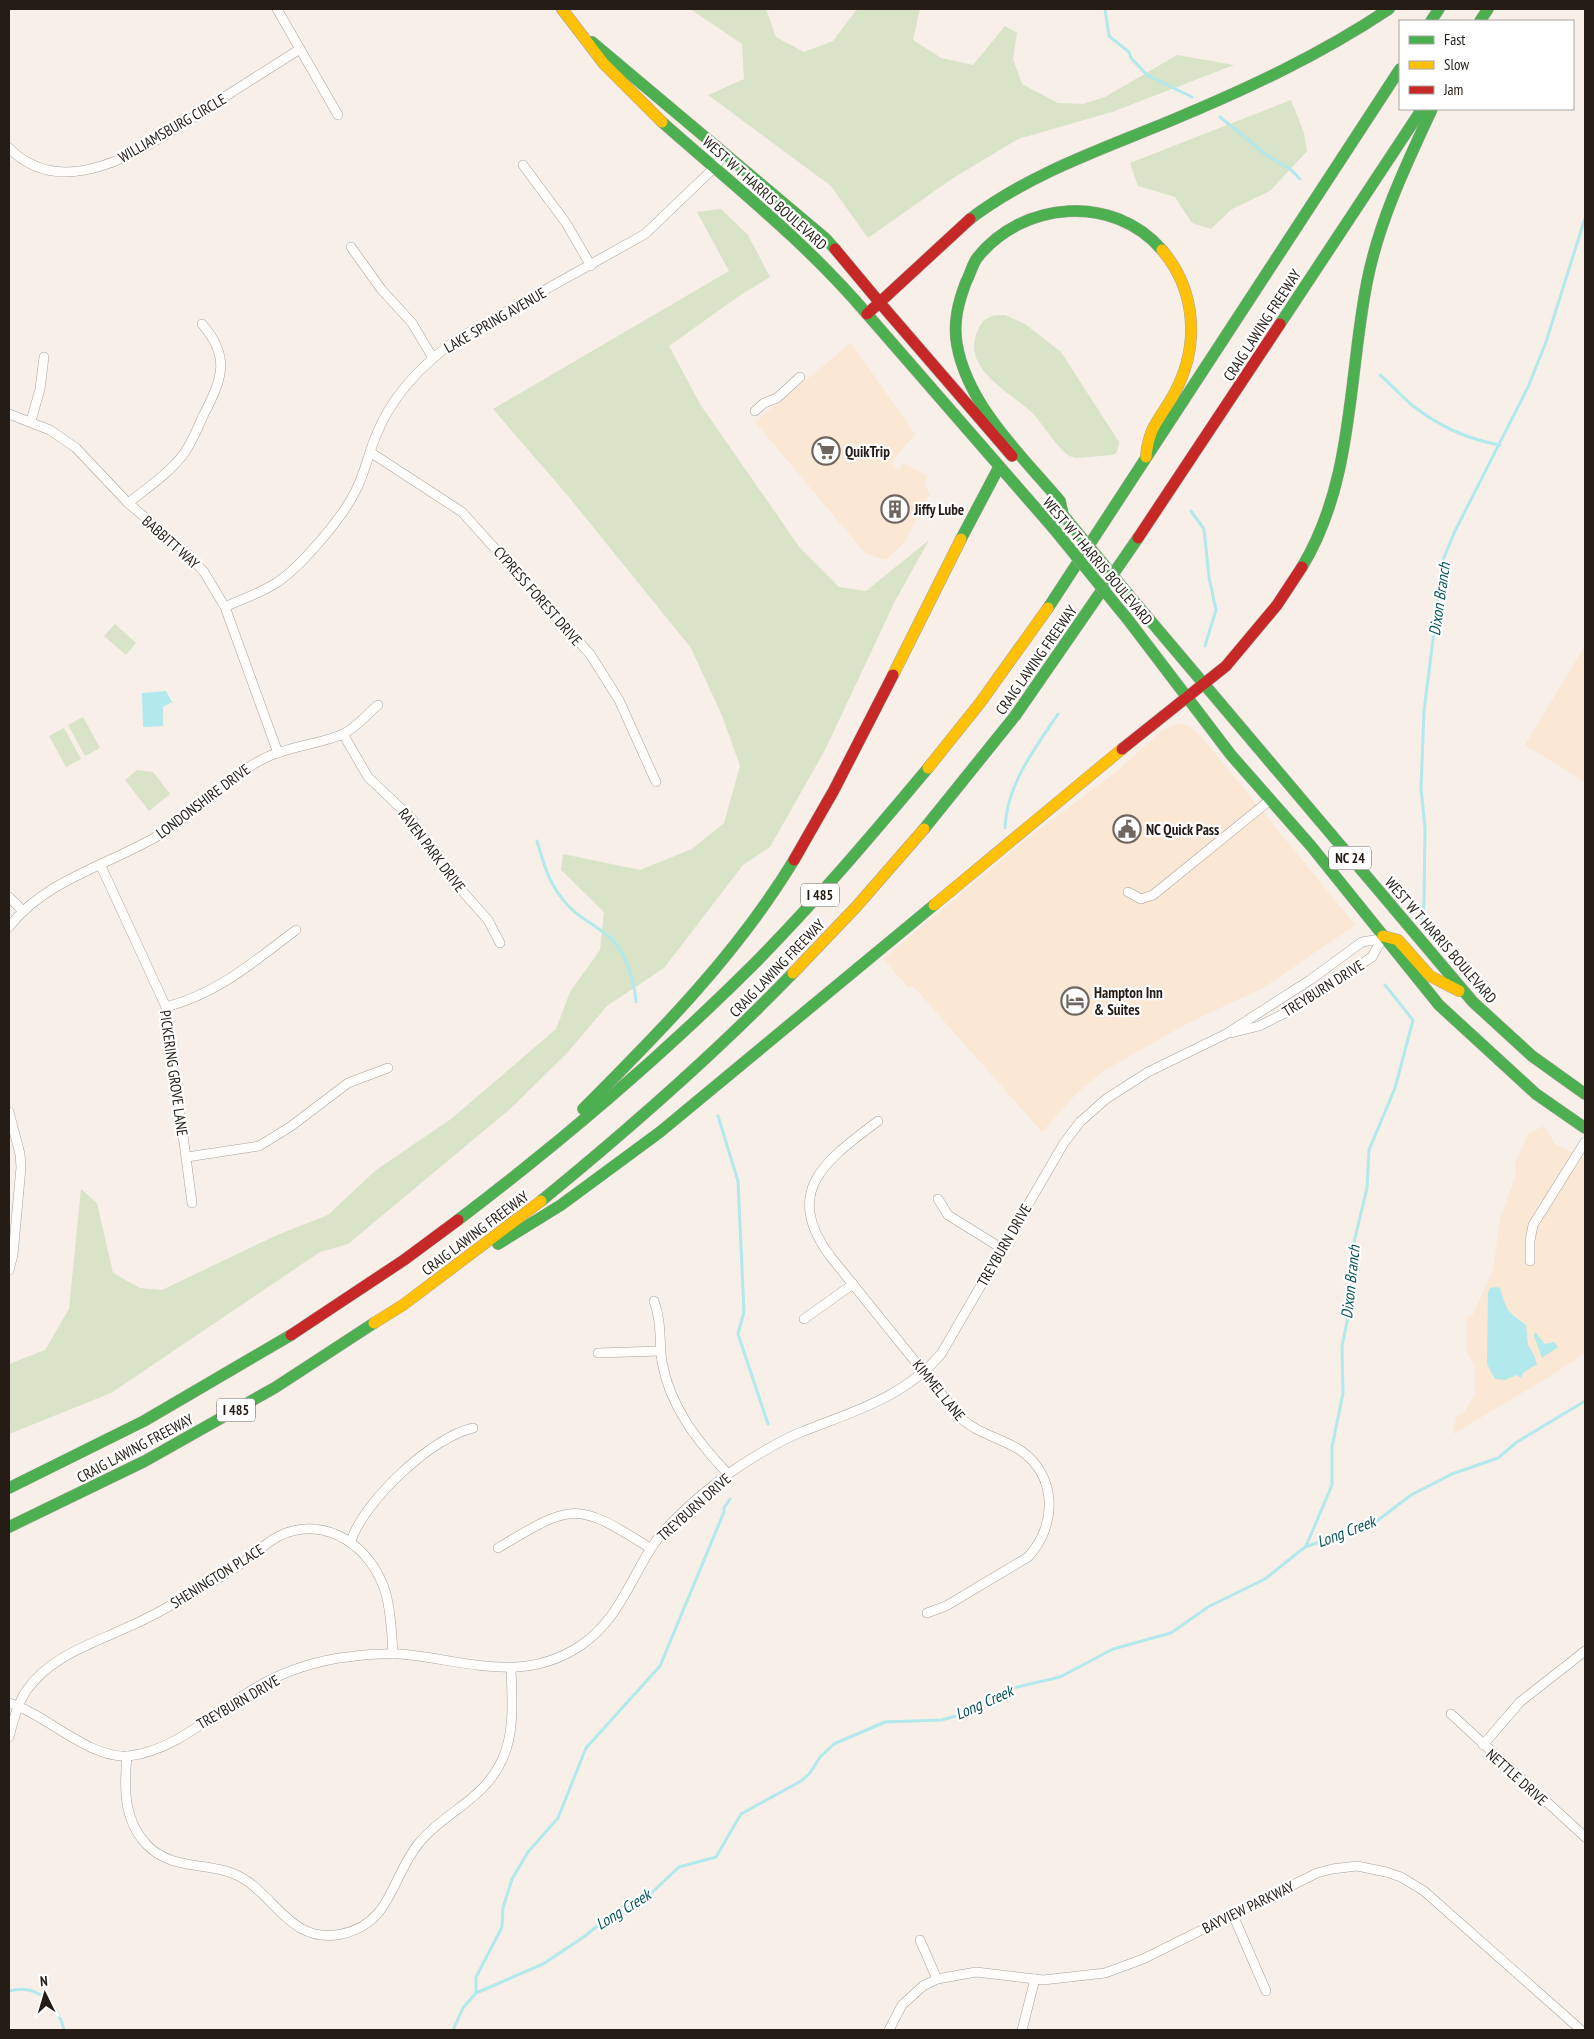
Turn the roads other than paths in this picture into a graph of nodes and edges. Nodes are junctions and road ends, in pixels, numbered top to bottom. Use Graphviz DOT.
graph roads {
  1 [pos="277,9"];
  2 [pos="562,9"];
  3 [pos="1389,9"];
  4 [pos="1439,9"];
  5 [pos="1488,9"];
  6 [pos="1432,20"];
  7 [pos="1481,20"];
  8 [pos="573,26"];
  9 [pos="300,49"];
  10 [pos="1399,71"];
  11 [pos="1421,110"];
  12 [pos="1432,110"];
  13 [pos="338,115"];
  14 [pos="9,148"];
  15 [pos="726,154"];
  16 [pos="523,165"];
  17 [pos="714,168"];
  18 [pos="351,248"];
  19 [pos="591,266"];
  20 [pos="880,303"];
  21 [pos="867,314"];
  22 [pos="202,324"];
  23 [pos="44,358"];
  24 [pos="433,358"];
  25 [pos="800,377"];
  26 [pos="755,411"];
  27 [pos="9,414"];
  28 [pos="31,421"];
  29 [pos="370,452"];
  30 [pos="1146,460"];
  31 [pos="999,467"];
  32 [pos="128,503"];
  33 [pos="1063,515"];
  34 [pos="224,606"];
  35 [pos="1202,684"];
  36 [pos="1186,697"];
  37 [pos="378,705"];
  38 [pos="343,734"];
  39 [pos="278,753"];
  40 [pos="656,782"];
  41 [pos="1270,800"];
  42 [pos="101,866"];
  43 [pos="1128,892"];
  44 [pos="9,896"];
  45 [pos="22,910"];
  46 [pos="9,927"];
  47 [pos="296,930"];
  48 [pos="1382,938"];
  49 [pos="500,944"];
  50 [pos="1466,994"];
  51 [pos="166,1007"];
  52 [pos="1226,1034"];
  53 [pos="388,1068"];
  54 [pos="1585,1078"];
  55 [pos="1564,1080"];
  56 [pos="1585,1094"];
  57 [pos="9,1112"];
  58 [pos="878,1120"];
  59 [pos="1585,1128"];
  60 [pos="1585,1142"];
  61 [pos="186,1157"];
  62 [pos="528,1166"];
  63 [pos="938,1199"];
  64 [pos="192,1204"];
  65 [pos="1001,1248"];
  66 [pos="1530,1261"];
  67 [pos="9,1270"];
  68 [pos="451,1270"];
  69 [pos="853,1284"];
  70 [pos="654,1301"];
  71 [pos="804,1319"];
  72 [pos="660,1351"];
  73 [pos="598,1353"];
  74 [pos="925,1372"];
  75 [pos="472,1428"];
  76 [pos="728,1474"];
  77 [pos="9,1488"];
  78 [pos="9,1527"];
  79 [pos="351,1540"];
  80 [pos="498,1548"];
  81 [pos="650,1548"];
  82 [pos="927,1614"];
  83 [pos="1585,1651"];
  84 [pos="393,1654"];
  85 [pos="511,1668"];
  86 [pos="9,1703"];
  87 [pos="18,1706"];
  88 [pos="1451,1714"];
  89 [pos="9,1737"];
  90 [pos="1483,1745"];
  91 [pos="126,1756"];
  92 [pos="1584,1835"];
  93 [pos="1233,1915"];
  94 [pos="920,1940"];
  95 [pos="938,1979"];
  96 [pos="1034,1979"];
  97 [pos="1266,1990"];
  98 [pos="888,2030"];
  99 [pos="1022,2030"];
  100 [pos="1580,2030"];
  1 -- 9 [label="street"];
  2 -- 8 [label="main road, WEST W T HARRIS BOULEVARD"];
  3 -- 20 [label="main road"];
  4 -- 6 [label="main road"];
  5 -- 7 [label="main road"];
  8 -- 15 [label="main road, WEST W T HARRIS BOULEVARD"];
  8 -- 17 [label="main road, WEST W T HARRIS BOULEVARD"];
  9 -- 13 [label="street"];
  9 -- 14 [label="street, WILLIAMSBURG CIRCLE"];
  10 -- 30 [label="main road, CRAIG LAWING FREEWAY / I 485"];
  11 -- 68 [label="main road, CRAIG LAWING FREEWAY / I 485"];
  12 -- 35 [label="main road"];
  15 -- 17 [label="street, LAKE SPRING AVENUE"];
  15 -- 20 [label="main road, WEST W T HARRIS BOULEVARD"];
  16 -- 19 [label="street"];
  17 -- 19 [label="street, LAKE SPRING AVENUE"];
  17 -- 21 [label="main road, WEST W T HARRIS BOULEVARD"];
  18 -- 24 [label="street"];
  19 -- 24 [label="street, LAKE SPRING AVENUE"];
  20 -- 21 [label="main road"];
  20 -- 33 [label="main road, WEST W T HARRIS BOULEVARD"];
  21 -- 31 [label="main road, WEST W T HARRIS BOULEVARD"];
  22 -- 32 [label="street"];
  23 -- 28 [label="street"];
  24 -- 29 [label="street, LAKE SPRING AVENUE"];
  25 -- 26 [label="street"];
  27 -- 28 [label="street, BABBITT WAY"];
  28 -- 32 [label="street, BABBITT WAY"];
  29 -- 34 [label="street, LAKE SPRING AVENUE"];
  29 -- 40 [label="street, CYPRESS FOREST DRIVE"];
  30 -- 33 [label="main road"];
  30 -- 62 [label="main road, CRAIG LAWING FREEWAY / I 485"];
  31 -- 36 [label="main road, WEST W T HARRIS BOULEVARD / NC 24, bridge"];
  31 -- 62 [label="main road"];
  32 -- 34 [label="street, BABBITT WAY"];
  33 -- 35 [label="main road, WEST W T HARRIS BOULEVARD / NC 24, bridge"];
  34 -- 39 [label="street, BABBITT WAY"];
  35 -- 36 [label="main road"];
  35 -- 50 [label="main road, WEST W T HARRIS BOULEVARD / NC 24"];
  36 -- 41 [label="main road, WEST W T HARRIS BOULEVARD / NC 24"];
  36 -- 68 [label="main road"];
  37 -- 38 [label="street, LONDONSHIRE DRIVE"];
  38 -- 39 [label="street, LONDONSHIRE DRIVE"];
  38 -- 49 [label="street, RAVEN PARK DRIVE"];
  39 -- 42 [label="street, LONDONSHIRE DRIVE"];
  41 -- 43 [label="street"];
  41 -- 48 [label="main road, WEST W T HARRIS BOULEVARD / NC 24"];
  42 -- 45 [label="street, LONDONSHIRE DRIVE"];
  42 -- 51 [label="street, PICKERING GROVE LANE"];
  44 -- 45 [label="street"];
  45 -- 46 [label="street, LONDONSHIRE DRIVE"];
  47 -- 51 [label="street"];
  48 -- 50 [label="main road"];
  48 -- 52 [label="street, TREYBURN DRIVE"];
  48 -- 52 [label="street, TREYBURN DRIVE"];
  48 -- 59 [label="main road, WEST W T HARRIS BOULEVARD / NC 24"];
  50 -- 55 [label="main road, WEST W T HARRIS BOULEVARD / NC 24"];
  51 -- 61 [label="street, PICKERING GROVE LANE"];
  52 -- 65 [label="street, TREYBURN DRIVE"];
  53 -- 61 [label="street"];
  54 -- 55 [label="main road"];
  55 -- 56 [label="main road, WEST W T HARRIS BOULEVARD / NC 24"];
  57 -- 67 [label="street"];
  58 -- 69 [label="street, KIMMEL LANE"];
  60 -- 66 [label="street"];
  61 -- 64 [label="street, PICKERING GROVE LANE"];
  62 -- 77 [label="main road, CRAIG LAWING FREEWAY / I 485"];
  63 -- 65 [label="street"];
  65 -- 74 [label="street, TREYBURN DRIVE"];
  68 -- 78 [label="main road, CRAIG LAWING FREEWAY / I 485"];
  69 -- 71 [label="street"];
  69 -- 74 [label="street, KIMMEL LANE"];
  70 -- 72 [label="street"];
  72 -- 73 [label="street"];
  72 -- 76 [label="street"];
  74 -- 76 [label="street, TREYBURN DRIVE"];
  74 -- 82 [label="street, KIMMEL LANE"];
  75 -- 79 [label="street"];
  76 -- 81 [label="street, TREYBURN DRIVE"];
  79 -- 84 [label="street"];
  79 -- 87 [label="street, SHENINGTON PLACE"];
  80 -- 81 [label="street"];
  81 -- 85 [label="street, TREYBURN DRIVE"];
  83 -- 90 [label="street"];
  84 -- 85 [label="street, TREYBURN DRIVE"];
  84 -- 91 [label="street, TREYBURN DRIVE"];
  85 -- 91 [label="street"];
  86 -- 87 [label="street, TREYBURN DRIVE"];
  87 -- 89 [label="street, SHENINGTON PLACE"];
  87 -- 91 [label="street, TREYBURN DRIVE"];
  88 -- 90 [label="street, NETTLE DRIVE"];
  90 -- 92 [label="street, NETTLE DRIVE"];
  93 -- 96 [label="street, BAYVIEW PARKWAY"];
  93 -- 97 [label="street"];
  93 -- 100 [label="street, BAYVIEW PARKWAY"];
  94 -- 95 [label="street"];
  95 -- 96 [label="street, BAYVIEW PARKWAY"];
  95 -- 98 [label="street, BAYVIEW PARKWAY"];
  96 -- 99 [label="street"];
}
